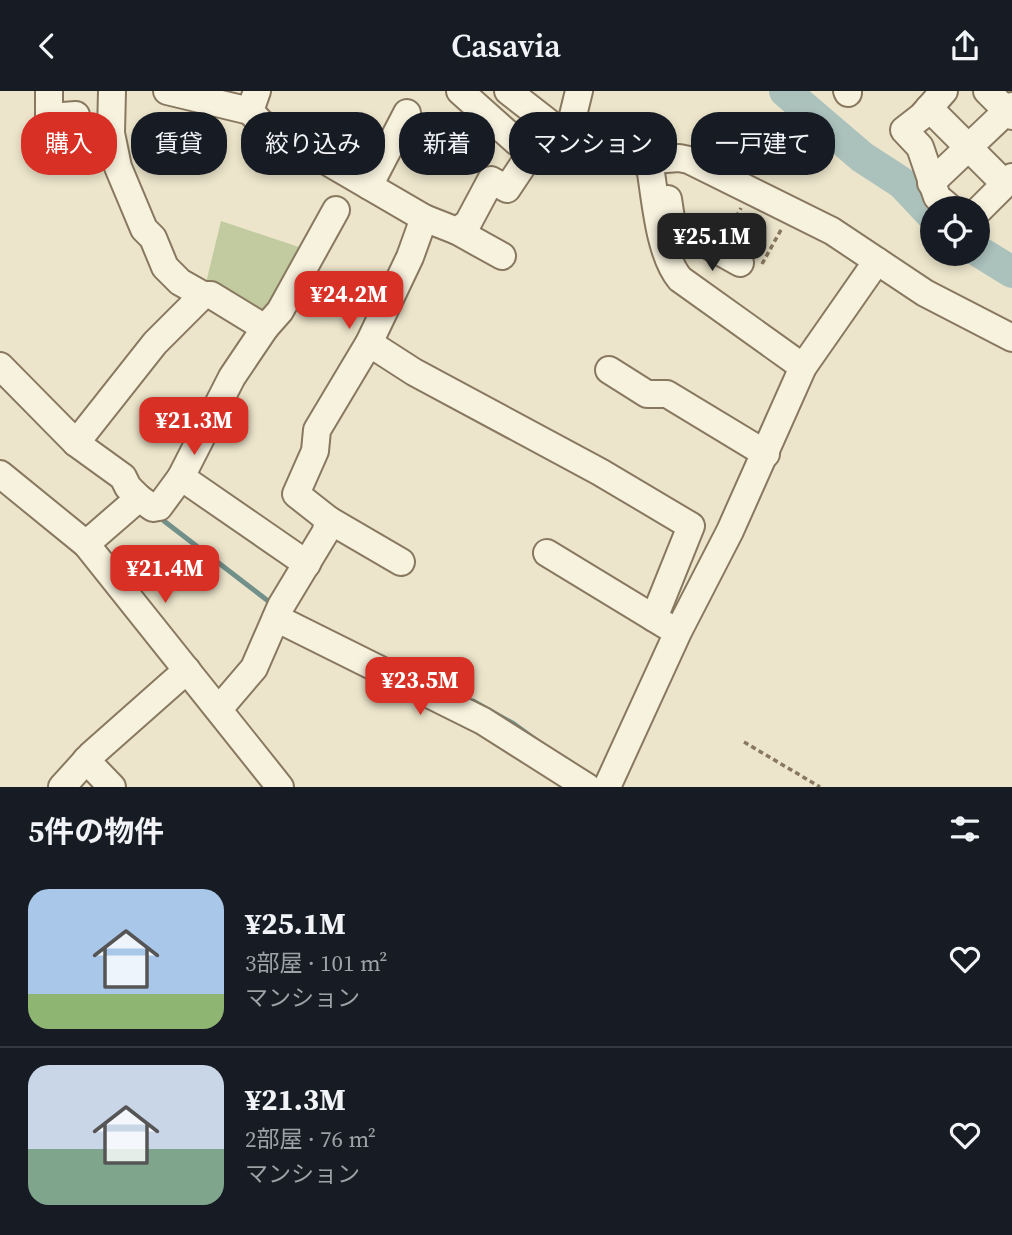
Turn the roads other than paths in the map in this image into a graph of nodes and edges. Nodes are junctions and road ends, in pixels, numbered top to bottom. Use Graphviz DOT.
graph roads {
  1 [pos="49,91"];
  2 [pos="112,91"];
  3 [pos="167,91"];
  4 [pos="460,91"];
  5 [pos="508,91"];
  6 [pos="579,91"];
  7 [pos="986,91"];
  8 [pos="937,99"];
  9 [pos="253,101"];
  10 [pos="1010,111"];
  11 [pos="49,112"];
  12 [pos="535,112"];
  13 [pos="574,112"];
  14 [pos="399,130"];
  15 [pos="509,135"];
  16 [pos="969,147"];
  17 [pos="677,158"];
  18 [pos="516,175"];
  19 [pos="657,175"];
  20 [pos="659,175"];
  21 [pos="1009,181"];
  22 [pos="931,183"];
  23 [pos="369,186"];
  24 [pos="937,196"];
  25 [pos="990,200"];
  26 [pos="337,210"];
  27 [pos="424,218"];
  28 [pos="457,231"];
  29 [pos="502,256"];
  30 [pos="728,257"];
  31 [pos="877,261"];
  32 [pos="207,295"];
  33 [pos="265,328"];
  34 [pos="1012,338"];
  35 [pos="369,343"];
  36 [pos="0,366"];
  37 [pos="803,367"];
  38 [pos="609,370"];
  39 [pos="76,443"];
  40 [pos="766,454"];
  41 [pos="0,474"];
  42 [pos="181,477"];
  43 [pos="139,498"];
  44 [pos="329,520"];
  45 [pos="86,544"];
  46 [pos="547,553"];
  47 [pos="401,562"];
  48 [pos="307,564"];
  49 [pos="278,612"];
  50 [pos="654,618"];
  51 [pos="678,632"];
  52 [pos="187,670"];
  53 [pos="219,709"];
  54 [pos="86,760"];
  55 [pos="62,787"];
  56 [pos="112,787"];
  57 [pos="280,787"];
  58 [pos="587,787"];
  59 [pos="607,787"];
  1 -- 11 [label="street"];
  2 -- 32 [label="street"];
  3 -- 9 [label="street"];
  4 -- 15 [label="street"];
  5 -- 12 [label="street"];
  6 -- 13 [label="street"];
  7 -- 10 [label="street"];
  8 -- 16 [label="street"];
  8 -- 22 [label="street"];
  9 -- 23 [label="street"];
  10 -- 16 [label="street"];
  14 -- 23 [label="street"];
  16 -- 21 [label="street"];
  16 -- 22 [label="street"];
  17 -- 31 [label="street"];
  18 -- 28 [label="street"];
  19 -- 37 [label="street"];
  20 -- 30 [label="street"];
  21 -- 25 [label="street"];
  22 -- 24 [label="street"];
  23 -- 27 [label="street"];
  26 -- 33 [label="street"];
  27 -- 28 [label="street"];
  27 -- 35 [label="street"];
  28 -- 29 [label="street"];
  31 -- 34 [label="street"];
  31 -- 37 [label="street"];
  32 -- 33 [label="street"];
  32 -- 39 [label="street"];
  33 -- 42 [label="street"];
  35 -- 44 [label="street"];
  35 -- 50 [label="street"];
  36 -- 39 [label="street"];
  37 -- 40 [label="street"];
  38 -- 40 [label="street"];
  39 -- 43 [label="street"];
  40 -- 51 [label="street"];
  41 -- 45 [label="street"];
  42 -- 43 [label="street"];
  42 -- 48 [label="street"];
  43 -- 45 [label="street"];
  44 -- 47 [label="street"];
  44 -- 48 [label="street"];
  45 -- 52 [label="street"];
  46 -- 50 [label="street"];
  48 -- 49 [label="street"];
  49 -- 53 [label="street"];
  49 -- 58 [label="street"];
  50 -- 51 [label="street"];
  51 -- 59 [label="street"];
  52 -- 53 [label="street"];
  52 -- 54 [label="street"];
  53 -- 57 [label="street"];
  54 -- 55 [label="street"];
  54 -- 56 [label="street"];
}
